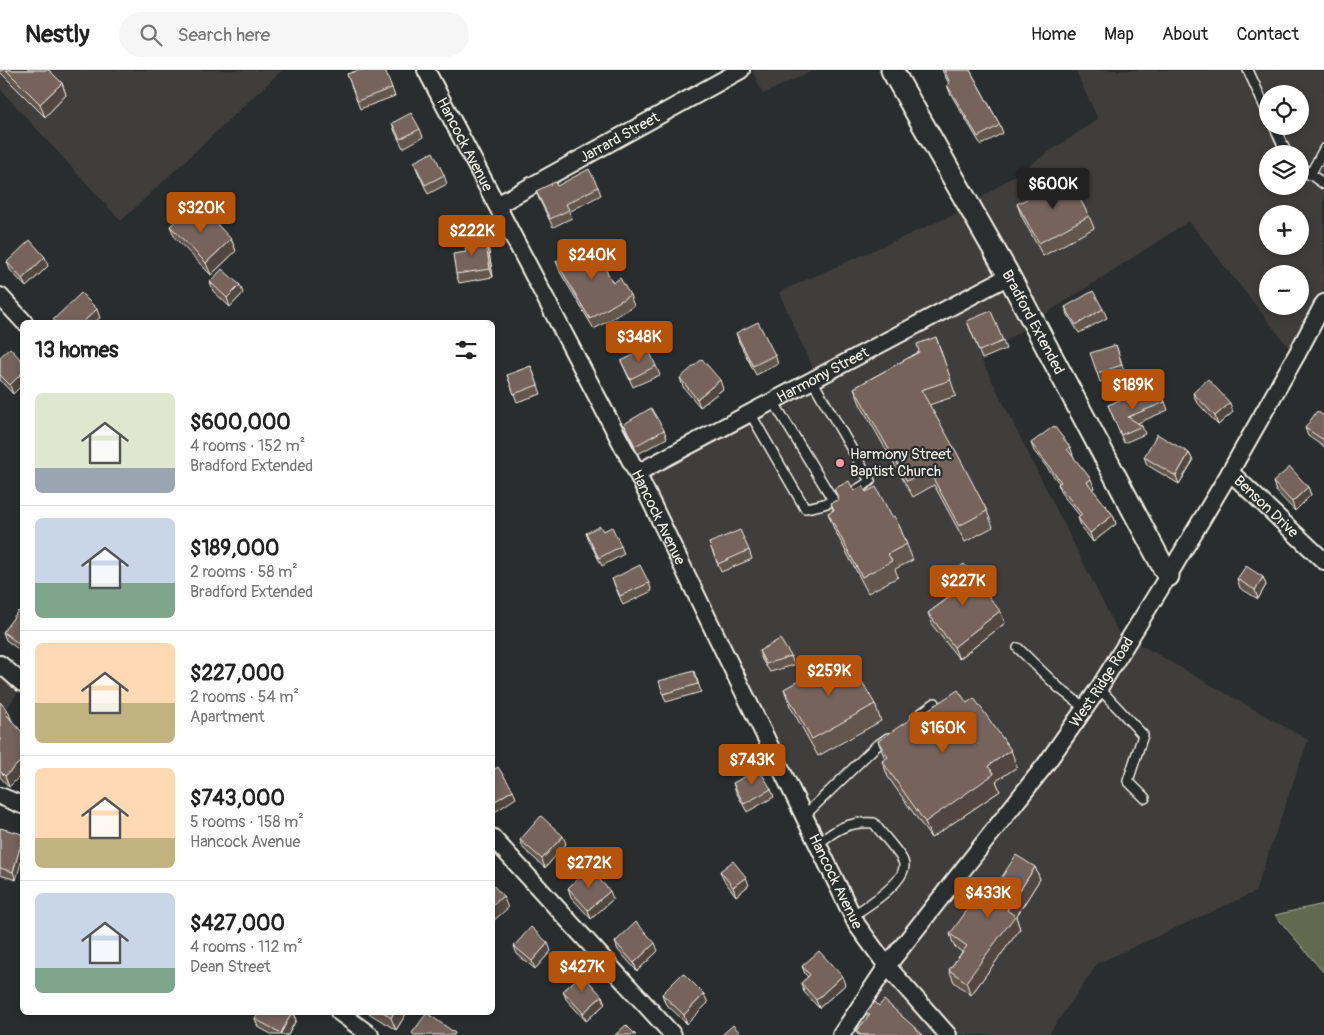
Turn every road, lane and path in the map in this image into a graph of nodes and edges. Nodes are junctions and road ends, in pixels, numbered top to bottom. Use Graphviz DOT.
graph roads {
  1 [pos="426,70"];
  2 [pos="741,70"];
  3 [pos="892,70"];
  4 [pos="1248,70"];
  5 [pos="1259,94"];
  6 [pos="1324,149"];
  7 [pos="1310,175"];
  8 [pos="1324,184"];
  9 [pos="497,205"];
  10 [pos="1009,276"];
  11 [pos="0,296"];
  12 [pos="1324,303"];
  13 [pos="22,320"];
  14 [pos="812,380"];
  15 [pos="773,401"];
  16 [pos="750,413"];
  17 [pos="1230,472"];
  18 [pos="636,473"];
  19 [pos="833,500"];
  20 [pos="1324,561"];
  21 [pos="1168,576"];
  22 [pos="1018,648"];
  23 [pos="0,664"];
  24 [pos="20,681"];
  25 [pos="1099,688"];
  26 [pos="935,704"];
  27 [pos="1085,708"];
  28 [pos="0,796"];
  29 [pos="1145,798"];
  30 [pos="20,804"];
  31 [pos="804,816"];
  32 [pos="495,840"];
  33 [pos="818,844"];
  34 [pos="852,916"];
  35 [pos="887,966"];
  36 [pos="343,1015"];
  37 [pos="370,1035"];
  38 [pos="673,1035"];
  39 [pos="840,1035"];
  40 [pos="948,1035"];
  1 -- 9 [label="street, Hancock Avenue"];
  2 -- 9 [label="street, Jarrard Street"];
  3 -- 10 [label="street, Bradford Extended"];
  4 -- 5 [label="lane"];
  6 -- 7 [label="lane"];
  7 -- 8 [label="lane"];
  9 -- 18 [label="street, Hancock Avenue"];
  10 -- 14 [label="street, Harmony Street"];
  10 -- 21 [label="street, Bradford Extended"];
  11 -- 13 [label="street"];
  12 -- 17 [label="street, West Ridge Road"];
  14 -- 15 [label="street, Harmony Street"];
  14 -- 19 [label="lane"];
  15 -- 16 [label="street, Harmony Street"];
  15 -- 19 [label="lane"];
  16 -- 18 [label="street, Harmony Street"];
  16 -- 19 [label="lane"];
  17 -- 20 [label="street, Benson Drive"];
  17 -- 21 [label="street, West Ridge Road"];
  18 -- 31 [label="street, Hancock Avenue"];
  21 -- 25 [label="street, West Ridge Road"];
  22 -- 27 [label="lane"];
  23 -- 24 [label="street"];
  25 -- 27 [label="street, West Ridge Road"];
  25 -- 29 [label="lane"];
  26 -- 31 [label="lane"];
  27 -- 35 [label="street, West Ridge Road"];
  28 -- 30 [label="street"];
  31 -- 33 [label="street, Hancock Avenue"];
  32 -- 38 [label="street"];
  33 -- 34 [label="street, Hancock Avenue"];
  33 -- 34 [label="lane"];
  34 -- 35 [label="street, Hancock Avenue"];
  35 -- 39 [label="street, West Ridge Road"];
  35 -- 40 [label="street, Hancock Avenue"];
  36 -- 37 [label="street"];
}
